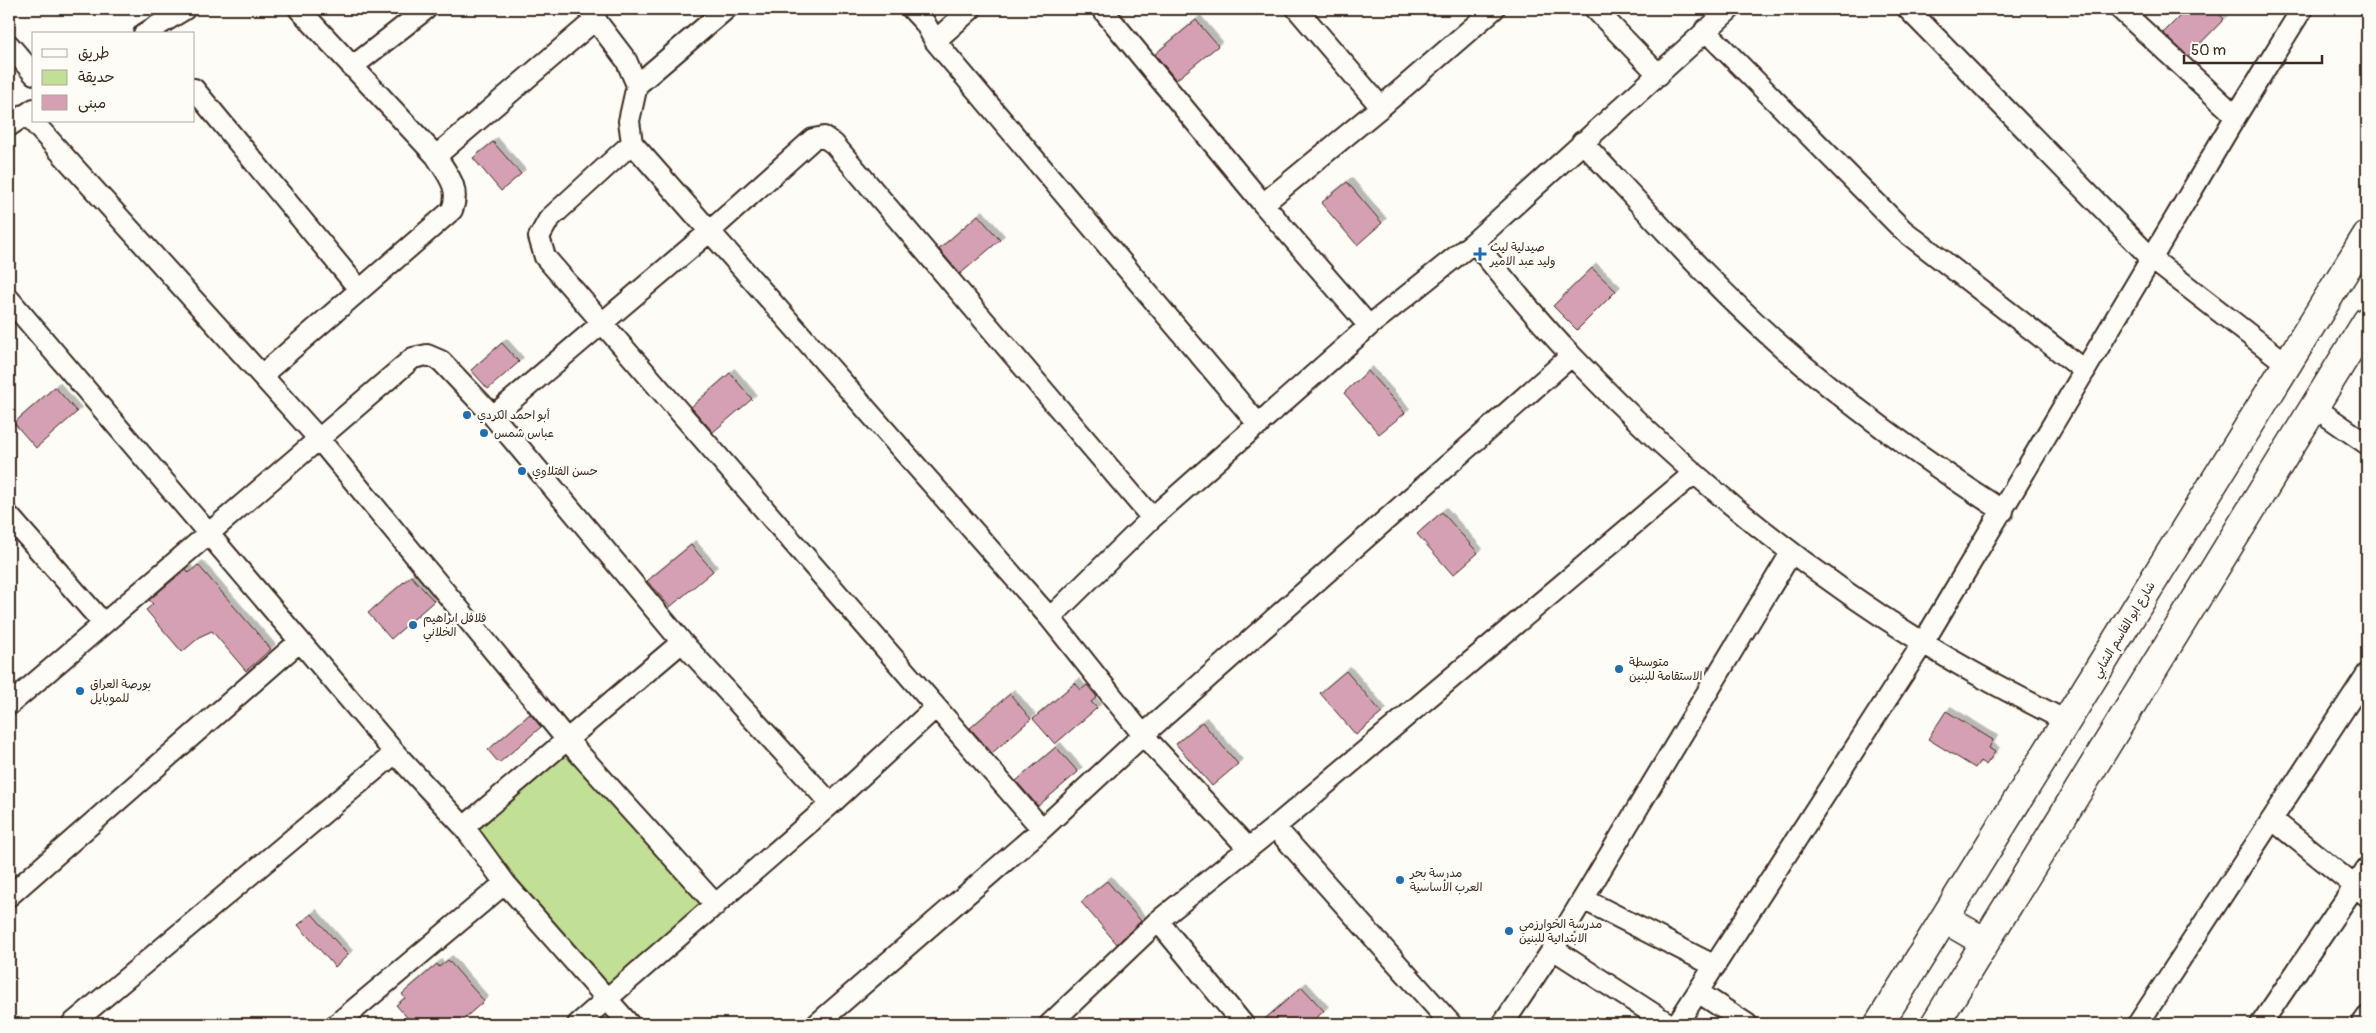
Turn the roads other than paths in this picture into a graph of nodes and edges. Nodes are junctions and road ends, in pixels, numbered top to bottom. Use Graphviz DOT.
graph roads {
  1 [pos="185,9"];
  2 [pos="299,9"];
  3 [pos="426,9"];
  4 [pos="726,9"];
  5 [pos="912,9"];
  6 [pos="971,9"];
  7 [pos="1102,9"];
  8 [pos="1297,9"];
  9 [pos="1491,9"];
  10 [pos="1595,9"];
  11 [pos="1730,9"];
  12 [pos="1908,9"];
  13 [pos="2120,9"];
  14 [pos="2302,9"];
  15 [pos="592,14"];
  16 [pos="1705,30"];
  17 [pos="148,32"];
  18 [pos="935,41"];
  19 [pos="9,45"];
  20 [pos="352,68"];
  21 [pos="32,72"];
  22 [pos="1658,75"];
  23 [pos="637,85"];
  24 [pos="195,90"];
  25 [pos="1381,107"];
  26 [pos="30,111"];
  27 [pos="2236,116"];
  28 [pos="40,122"];
  29 [pos="9,126"];
  30 [pos="1582,142"];
  31 [pos="632,143"];
  32 [pos="436,156"];
  33 [pos="1263,204"];
  34 [pos="709,232"];
  35 [pos="2367,235"];
  36 [pos="1474,242"];
  37 [pos="2152,259"];
  38 [pos="359,289"];
  39 [pos="9,299"];
  40 [pos="2367,321"];
  41 [pos="602,323"];
  42 [pos="1369,326"];
  43 [pos="1571,356"];
  44 [pos="2287,364"];
  45 [pos="2085,371"];
  46 [pos="262,375"];
  47 [pos="2314,407"];
  48 [pos="493,416"];
  49 [pos="1259,425"];
  50 [pos="319,439"];
  51 [pos="2367,444"];
  52 [pos="1693,474"];
  53 [pos="2003,511"];
  54 [pos="9,516"];
  55 [pos="1152,518"];
  56 [pos="209,534"];
  57 [pos="1791,553"];
  58 [pos="1050,618"];
  59 [pos="104,623"];
  60 [pos="300,641"];
  61 [pos="682,642"];
  62 [pos="1923,643"];
  63 [pos="2367,674"];
  64 [pos="9,705"];
  65 [pos="936,708"];
  66 [pos="2068,722"];
  67 [pos="1143,735"];
  68 [pos="567,740"];
  69 [pos="395,753"];
  70 [pos="832,804"];
  71 [pos="2273,820"];
  72 [pos="464,828"];
  73 [pos="1275,828"];
  74 [pos="1042,829"];
  75 [pos="1248,848"];
  76 [pos="2367,868"];
  77 [pos="505,883"];
  78 [pos="2361,891"];
  79 [pos="9,896"];
  80 [pos="1583,899"];
  81 [pos="716,905"];
  82 [pos="1946,919"];
  83 [pos="1158,921"];
  84 [pos="1985,942"];
  85 [pos="1553,949"];
  86 [pos="1715,966"];
  87 [pos="1698,992"];
  88 [pos="606,998"];
  89 [pos="2367,1017"];
  90 [pos="72,1024"];
  91 [pos="337,1024"];
  92 [pos="578,1024"];
  93 [pos="629,1024"];
  94 [pos="817,1024"];
  95 [pos="1050,1024"];
  96 [pos="1243,1024"];
  97 [pos="1451,1024"];
  98 [pos="1503,1024"];
  99 [pos="1669,1024"];
  100 [pos="1677,1024"];
  101 [pos="1747,1024"];
  102 [pos="1879,1024"];
  103 [pos="1935,1024"];
  104 [pos="2138,1024"];
  105 [pos="2261,1024"];
  106 [pos="2362,1024"];
  1 -- 17 [label="street"];
  2 -- 20 [label="street"];
  3 -- 20 [label="street"];
  4 -- 23 [label="street"];
  5 -- 18 [label="street"];
  6 -- 18 [label="street"];
  7 -- 33 [label="street"];
  8 -- 25 [label="street"];
  9 -- 25 [label="street"];
  10 -- 22 [label="street"];
  11 -- 16 [label="street"];
  12 -- 37 [label="street"];
  13 -- 27 [label="street"];
  14 -- 27 [label="street"];
  15 -- 23 [label="street"];
  15 -- 32 [label="street"];
  16 -- 22 [label="street"];
  16 -- 45 [label="street"];
  18 -- 49 [label="street"];
  19 -- 21 [label="street"];
  20 -- 32 [label="street"];
  22 -- 30 [label="street"];
  23 -- 31 [label="street"];
  24 -- 38 [label="street"];
  25 -- 33 [label="street"];
  26 -- 29 [label="street"];
  27 -- 37 [label="street"];
  28 -- 46 [label="street"];
  30 -- 36 [label="street"];
  30 -- 53 [label="street"];
  31 -- 34 [label="street"];
  31 -- 41 [label="street"];
  32 -- 38 [label="street"];
  33 -- 42 [label="street"];
  34 -- 41 [label="street"];
  34 -- 55 [label="street"];
  34 -- 58 [label="street"];
  35 -- 44 [label="main road, شارع ابو القاسم الشابي"];
  36 -- 42 [label="street"];
  36 -- 43 [label="street"];
  37 -- 44 [label="street"];
  37 -- 45 [label="street"];
  38 -- 46 [label="street"];
  39 -- 56 [label="street"];
  40 -- 47 [label="main road"];
  41 -- 48 [label="street"];
  41 -- 65 [label="street"];
  42 -- 49 [label="street"];
  43 -- 52 [label="street"];
  43 -- 67 [label="street"];
  44 -- 66 [label="main road, شارع ابو القاسم الشابي"];
  45 -- 53 [label="street"];
  46 -- 50 [label="street"];
  47 -- 51 [label="street"];
  47 -- 84 [label="main road"];
  48 -- 50 [label="street"];
  48 -- 61 [label="street"];
  49 -- 55 [label="street"];
  50 -- 56 [label="street"];
  50 -- 68 [label="street"];
  52 -- 57 [label="street"];
  52 -- 73 [label="street"];
  53 -- 62 [label="street"];
  54 -- 59 [label="street"];
  55 -- 58 [label="street"];
  56 -- 59 [label="street"];
  56 -- 60 [label="street"];
  57 -- 62 [label="street"];
  57 -- 80 [label="street"];
  58 -- 67 [label="street"];
  59 -- 64 [label="street"];
  60 -- 69 [label="street"];
  60 -- 79 [label="street"];
  61 -- 68 [label="street"];
  61 -- 70 [label="street"];
  62 -- 66 [label="street"];
  62 -- 86 [label="street"];
  63 -- 71 [label="street"];
  65 -- 70 [label="street"];
  65 -- 74 [label="street"];
  66 -- 82 [label="main road, شارع ابو القاسم الشابي"];
  67 -- 74 [label="street"];
  67 -- 75 [label="street"];
  68 -- 72 [label="street"];
  68 -- 81 [label="street"];
  69 -- 72 [label="street"];
  69 -- 90 [label="street"];
  70 -- 81 [label="street"];
  71 -- 78 [label="street"];
  71 -- 104 [label="street"];
  72 -- 77 [label="street"];
  73 -- 75 [label="street"];
  73 -- 97 [label="street"];
  74 -- 94 [label="street"];
  75 -- 83 [label="street"];
  76 -- 78 [label="street"];
  77 -- 88 [label="street"];
  77 -- 91 [label="street"];
  78 -- 105 [label="street"];
  80 -- 85 [label="street"];
  80 -- 86 [label="street"];
  81 -- 88 [label="street"];
  82 -- 84 [label="main road"];
  82 -- 102 [label="main road, شارع ابو القاسم الشابي"];
  83 -- 95 [label="street"];
  83 -- 96 [label="street"];
  84 -- 103 [label="main road"];
  85 -- 98 [label="street"];
  85 -- 99 [label="street"];
  86 -- 87 [label="street"];
  87 -- 100 [label="street"];
  87 -- 101 [label="street"];
  88 -- 92 [label="street"];
  88 -- 93 [label="street"];
  89 -- 106 [label="street"];
}
